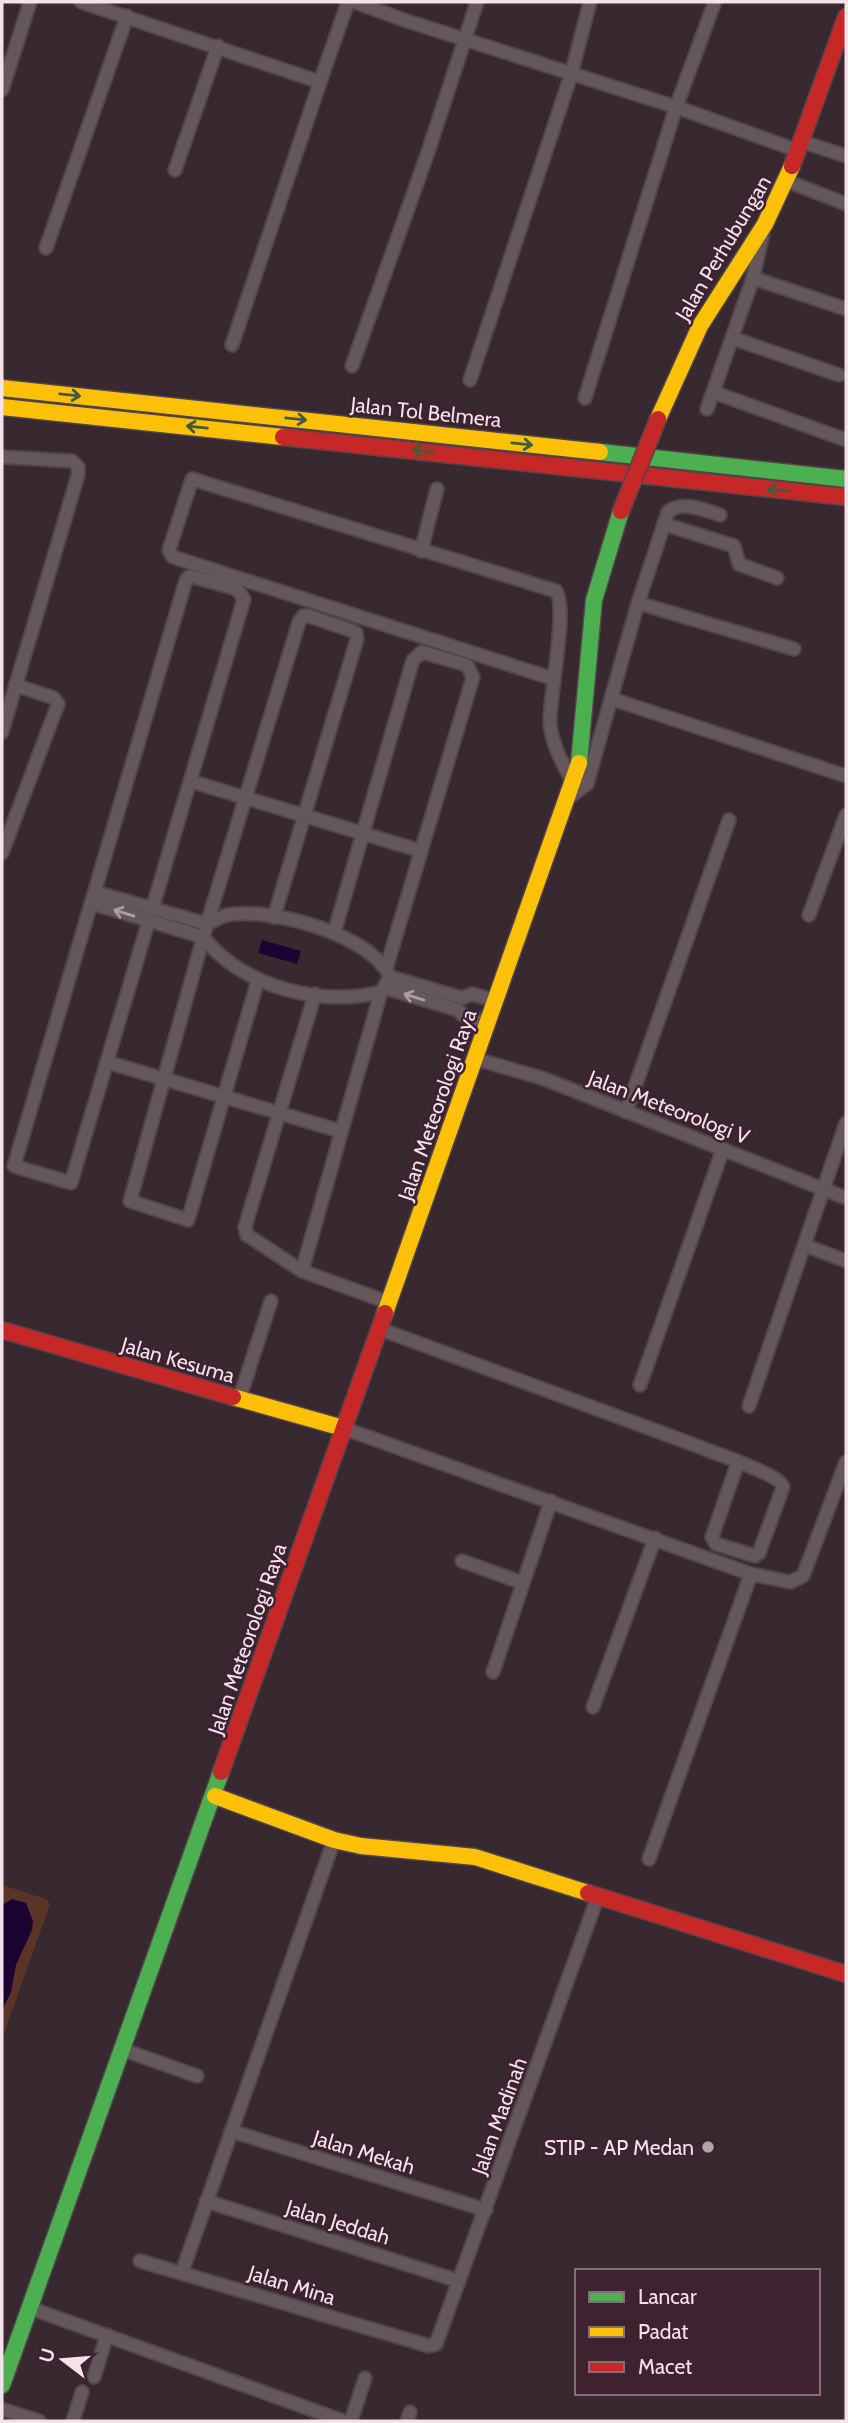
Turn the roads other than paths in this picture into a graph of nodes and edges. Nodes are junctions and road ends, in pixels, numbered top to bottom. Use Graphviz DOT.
graph roads {
  1 [pos="30,2"];
  2 [pos="81,2"];
  3 [pos="348,2"];
  4 [pos="355,2"];
  5 [pos="477,2"];
  6 [pos="590,2"];
  7 [pos="714,5"];
  8 [pos="127,16"];
  9 [pos="846,17"];
  10 [pos="464,39"];
  11 [pos="218,46"];
  12 [pos="840,55"];
  13 [pos="571,75"];
  14 [pos="320,82"];
  15 [pos="2,90"];
  16 [pos="676,107"];
  17 [pos="801,146"];
  18 [pos="846,156"];
  19 [pos="175,170"];
  20 [pos="787,181"];
  21 [pos="846,204"];
  22 [pos="765,224"];
  23 [pos="46,248"];
  24 [pos="753,278"];
  25 [pos="846,309"];
  26 [pos="732,338"];
  27 [pos="232,345"];
  28 [pos="352,366"];
  29 [pos="839,374"];
  30 [pos="470,380"];
  31 [pos="2,388"];
  32 [pos="713,392"];
  33 [pos="585,398"];
  34 [pos="2,407"];
  35 [pos="707,409"];
  36 [pos="658,419"];
  37 [pos="846,440"];
  38 [pos="2,457"];
  39 [pos="846,479"];
  40 [pos="437,489"];
  41 [pos="846,497"];
  42 [pos="720,515"];
  43 [pos="664,524"];
  44 [pos="421,551"];
  45 [pos="777,578"];
  46 [pos="638,603"];
  47 [pos="794,649"];
  48 [pos="554,679"];
  49 [pos="15,685"];
  50 [pos="612,699"];
  51 [pos="2,732"];
  52 [pos="846,776"];
  53 [pos="190,781"];
  54 [pos="572,791"];
  55 [pos="246,798"];
  56 [pos="846,815"];
  57 [pos="305,816"];
  58 [pos="729,820"];
  59 [pos="5,832"];
  60 [pos="363,833"];
  61 [pos="422,850"];
  62 [pos="2,853"];
  63 [pos="93,897"];
  64 [pos="151,915"];
  65 [pos="809,915"];
  66 [pos="274,917"];
  67 [pos="205,931"];
  68 [pos="334,933"];
  69 [pos="258,979"];
  70 [pos="385,981"];
  71 [pos="314,994"];
  72 [pos="496,1001"];
  73 [pos="460,1004"];
  74 [pos="488,1023"];
  75 [pos="476,1059"];
  76 [pos="107,1062"];
  77 [pos="164,1079"];
  78 [pos="224,1097"];
  79 [pos="626,1112"];
  80 [pos="278,1113"];
  81 [pos="846,1123"];
  82 [pos="340,1131"];
  83 [pos="723,1149"];
  84 [pos="822,1188"];
  85 [pos="846,1198"];
  86 [pos="804,1245"];
  87 [pos="846,1261"];
  88 [pos="302,1271"];
  89 [pos="271,1301"];
  90 [pos="390,1304"];
  91 [pos="380,1329"];
  92 [pos="2,1330"];
  93 [pos="640,1385"];
  94 [pos="239,1400"];
  95 [pos="749,1406"];
  96 [pos="342,1428"];
  97 [pos="738,1462"];
  98 [pos="846,1462"];
  99 [pos="551,1501"];
  100 [pos="655,1538"];
  101 [pos="462,1561"];
  102 [pos="751,1574"];
  103 [pos="523,1583"];
  104 [pos="492,1672"];
  105 [pos="593,1707"];
  106 [pos="215,1796"];
  107 [pos="334,1840"];
  108 [pos="649,1859"];
  109 [pos="598,1896"];
  110 [pos="846,1974"];
  111 [pos="121,2049"];
  112 [pos="197,2076"];
  113 [pos="230,2131"];
  114 [pos="206,2201"];
  115 [pos="486,2210"];
  116 [pos="140,2261"];
  117 [pos="182,2272"];
  118 [pos="459,2281"];
  119 [pos="30,2308"];
  120 [pos="107,2335"];
  121 [pos="433,2346"];
  122 [pos="94,2377"];
  123 [pos="3,2378"];
  124 [pos="365,2378"];
  125 [pos="82,2392"];
  126 [pos="2,2409"];
  127 [pos="39,2421"];
  128 [pos="73,2421"];
  129 [pos="343,2421"];
  130 [pos="351,2421"];
  1 -- 15 [label="street"];
  2 -- 8 [label="street"];
  3 -- 14 [label="street"];
  4 -- 10 [label="street"];
  5 -- 10 [label="street"];
  6 -- 13 [label="street"];
  7 -- 16 [label="street"];
  8 -- 11 [label="street"];
  8 -- 23 [label="street"];
  9 -- 12 [label="main road, Jalan Perhubungan"];
  10 -- 13 [label="street"];
  10 -- 28 [label="street"];
  11 -- 14 [label="street"];
  11 -- 19 [label="street"];
  12 -- 17 [label="main road, Jalan Perhubungan"];
  13 -- 16 [label="street"];
  13 -- 30 [label="street"];
  14 -- 27 [label="street"];
  16 -- 17 [label="street"];
  16 -- 33 [label="street"];
  17 -- 18 [label="street"];
  17 -- 20 [label="main road, Jalan Perhubungan"];
  20 -- 21 [label="street"];
  20 -- 22 [label="main road, Jalan Perhubungan"];
  22 -- 24 [label="street"];
  22 -- 36 [label="main road, Jalan Perhubungan"];
  24 -- 25 [label="street"];
  24 -- 26 [label="street"];
  26 -- 29 [label="street"];
  26 -- 32 [label="street"];
  31 -- 39 [label="main road, Jalan Tol Belmera, one-way"];
  32 -- 35 [label="street"];
  32 -- 37 [label="street"];
  41 -- 34 [label="main road, Jalan Tol Belmera, one-way"];
  36 -- 54 [label="main road, Jalan Meteorologi Raya, bridge"];
  38 -- 49 [label="street"];
  40 -- 44 [label="street"];
  42 -- 43 [label="street"];
  43 -- 45 [label="street"];
  43 -- 46 [label="street"];
  44 -- 48 [label="street"];
  44 -- 48 [label="street"];
  46 -- 47 [label="street"];
  46 -- 50 [label="street"];
  48 -- 54 [label="street"];
  49 -- 51 [label="street"];
  49 -- 59 [label="street"];
  50 -- 52 [label="street"];
  50 -- 54 [label="street"];
  53 -- 55 [label="street"];
  53 -- 63 [label="street"];
  53 -- 64 [label="street"];
  54 -- 72 [label="main road, Jalan Meteorologi Raya"];
  55 -- 57 [label="street"];
  55 -- 57 [label="street"];
  55 -- 67 [label="street"];
  56 -- 65 [label="street"];
  57 -- 60 [label="street"];
  57 -- 66 [label="street"];
  58 -- 79 [label="street"];
  59 -- 62 [label="street"];
  60 -- 61 [label="street"];
  60 -- 61 [label="street"];
  60 -- 68 [label="street"];
  61 -- 70 [label="street"];
  63 -- 64 [label="street"];
  63 -- 76 [label="street"];
  64 -- 67 [label="street"];
  64 -- 76 [label="street"];
  66 -- 67 [label="street"];
  66 -- 68 [label="street"];
  67 -- 69 [label="street"];
  67 -- 77 [label="street"];
  68 -- 70 [label="street"];
  69 -- 71 [label="street"];
  69 -- 78 [label="street"];
  70 -- 71 [label="street"];
  70 -- 73 [label="street"];
  70 -- 82 [label="street"];
  71 -- 80 [label="street"];
  72 -- 73 [label="street"];
  72 -- 74 [label="main road, Jalan Meteorologi Raya"];
  73 -- 74 [label="street"];
  74 -- 75 [label="main road, Jalan Meteorologi Raya"];
  75 -- 79 [label="street, Jalan Meteorologi V"];
  75 -- 90 [label="main road, Jalan Meteorologi Raya"];
  76 -- 77 [label="street"];
  77 -- 78 [label="street"];
  77 -- 78 [label="street"];
  78 -- 80 [label="street"];
  79 -- 83 [label="street, Jalan Meteorologi V"];
  80 -- 82 [label="street"];
  80 -- 88 [label="street"];
  81 -- 84 [label="street"];
  82 -- 88 [label="street"];
  83 -- 84 [label="street, Jalan Meteorologi V"];
  83 -- 93 [label="street"];
  84 -- 85 [label="street, Jalan Meteorologi V"];
  84 -- 86 [label="street"];
  86 -- 87 [label="street"];
  86 -- 95 [label="street"];
  88 -- 90 [label="street"];
  89 -- 94 [label="street"];
  90 -- 91 [label="main road, Jalan Meteorologi Raya"];
  91 -- 96 [label="main road, Jalan Meteorologi Raya"];
  91 -- 97 [label="street"];
  92 -- 94 [label="main road, Jalan Kesuma"];
  94 -- 96 [label="main road, Jalan Kesuma"];
  96 -- 99 [label="street"];
  96 -- 106 [label="main road, Jalan Meteorologi Raya"];
  97 -- 97 [label="street"];
  98 -- 102 [label="street"];
  99 -- 100 [label="street"];
  99 -- 103 [label="street"];
  100 -- 102 [label="street"];
  100 -- 105 [label="street"];
  101 -- 103 [label="street"];
  102 -- 108 [label="street"];
  103 -- 104 [label="street"];
  106 -- 107 [label="main road"];
  106 -- 111 [label="main road, Jalan Meteorologi Raya"];
  107 -- 109 [label="main road"];
  107 -- 113 [label="street"];
  109 -- 110 [label="main road"];
  109 -- 115 [label="street, Jalan Madinah"];
  111 -- 112 [label="street"];
  111 -- 119 [label="main road, Jalan Meteorologi Raya"];
  113 -- 114 [label="street"];
  113 -- 115 [label="street, Jalan Mekah"];
  114 -- 117 [label="street"];
  114 -- 118 [label="street, Jalan Jeddah"];
  115 -- 118 [label="street, Jalan Madinah"];
  116 -- 117 [label="street, Jalan Mina"];
  117 -- 121 [label="street, Jalan Mina"];
  118 -- 121 [label="street, Jalan Madinah"];
  119 -- 120 [label="street"];
  119 -- 123 [label="main road, Jalan Meteorologi Raya"];
  120 -- 122 [label="street"];
  120 -- 129 [label="street"];
  124 -- 130 [label="street"];
  125 -- 128 [label="street"];
  126 -- 127 [label="street"];
}
